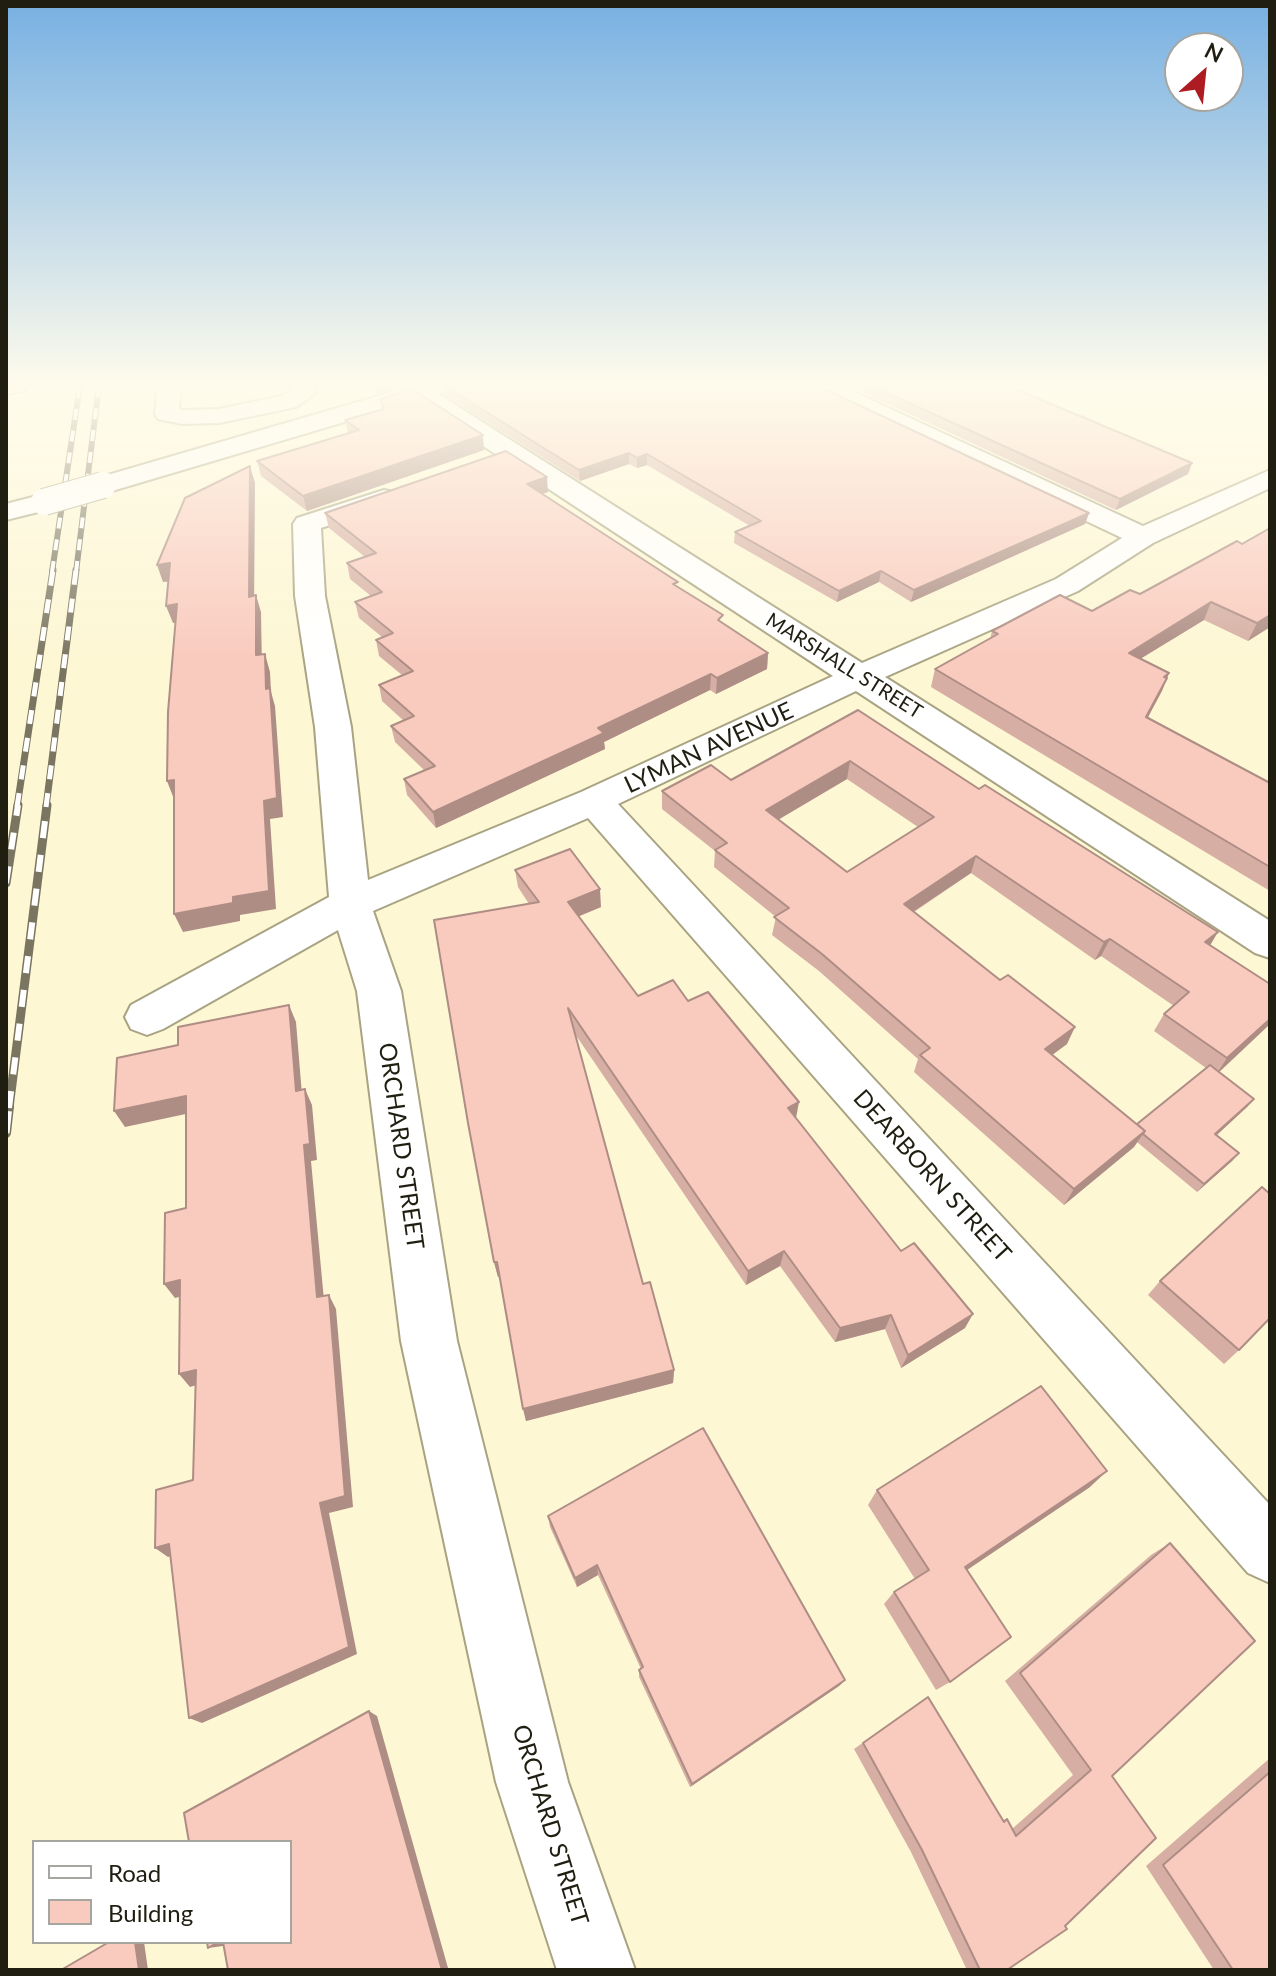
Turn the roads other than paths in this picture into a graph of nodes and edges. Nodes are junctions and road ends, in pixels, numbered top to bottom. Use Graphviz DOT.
graph roads {
  1 [pos="129,477"];
  2 [pos="444,477"];
  3 [pos="551,477"];
  4 [pos="1016,477"];
  5 [pos="1270,478"];
  6 [pos="6,512"];
  7 [pos="1143,537"];
  8 [pos="860,676"];
  9 [pos="594,801"];
  10 [pos="350,904"];
  11 [pos="1270,942"];
  12 [pos="147,1017"];
  13 [pos="1270,1551"];
  14 [pos="596,1970"];
  1 -- 6 [label="street, bridge"];
  2 -- 10 [label="street, ORCHARD STREET"];
  3 -- 8 [label="street, MARSHALL STREET"];
  4 -- 7 [label="street"];
  5 -- 7 [label="street, LYMAN AVENUE"];
  7 -- 8 [label="street, LYMAN AVENUE"];
  8 -- 9 [label="street, LYMAN AVENUE"];
  8 -- 11 [label="street, MARSHALL STREET"];
  9 -- 10 [label="street, LYMAN AVENUE"];
  9 -- 13 [label="street, DEARBORN STREET"];
  10 -- 12 [label="street, LYMAN AVENUE"];
  10 -- 14 [label="street, ORCHARD STREET"];
}
